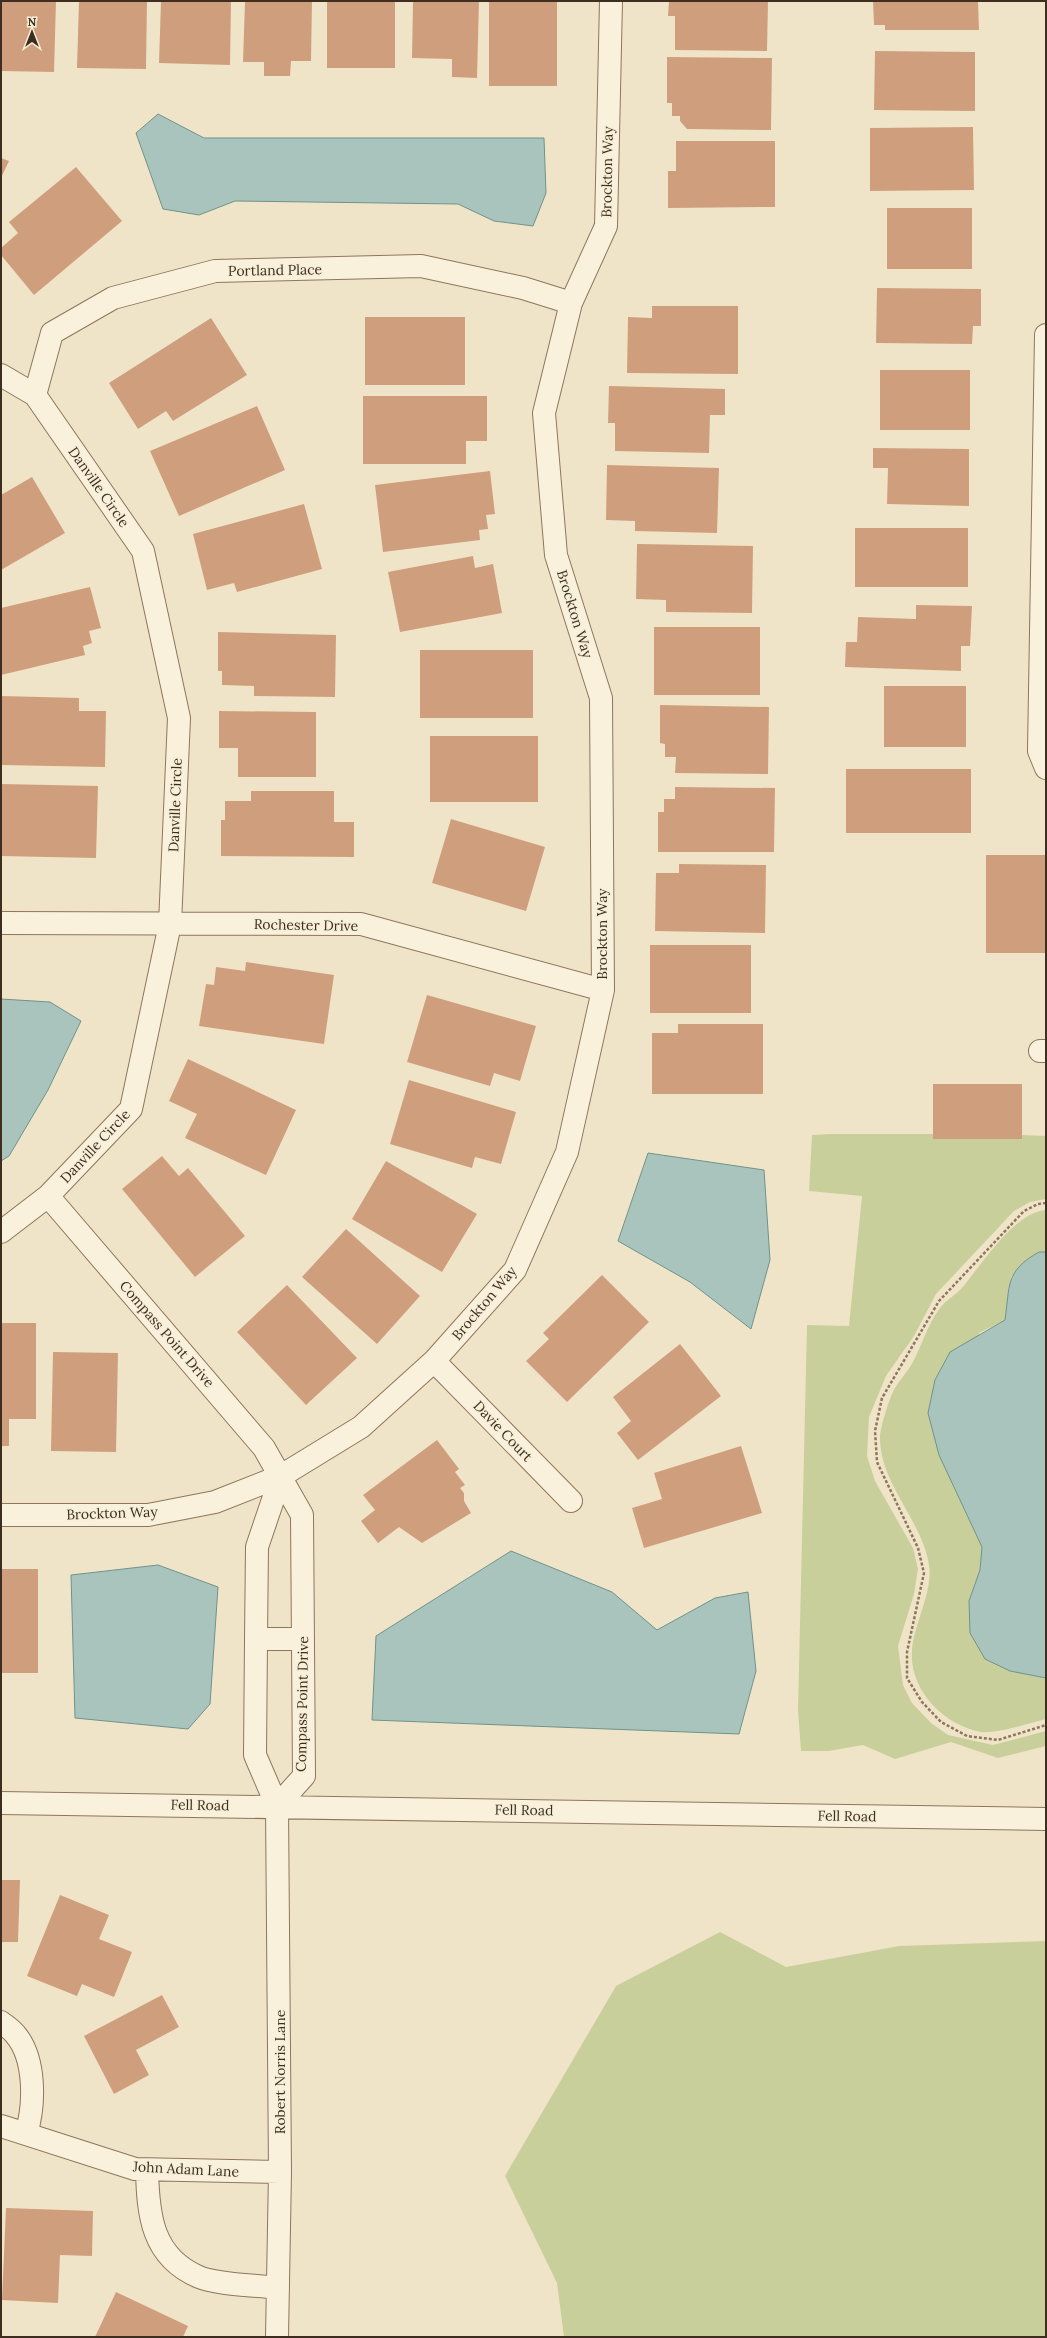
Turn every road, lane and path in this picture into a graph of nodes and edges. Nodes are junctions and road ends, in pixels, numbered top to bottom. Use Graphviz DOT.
graph roads {
  1 [pos="611,1"];
  2 [pos="571,303"];
  3 [pos="1046,335"];
  4 [pos="1,375"];
  5 [pos="35,396"];
  6 [pos="1046,768"];
  7 [pos="1,922"];
  8 [pos="170,924"];
  9 [pos="603,990"];
  10 [pos="48,1196"];
  11 [pos="1046,1203"];
  12 [pos="1,1232"];
  13 [pos="434,1361"];
  14 [pos="281,1476"];
  15 [pos="571,1501"];
  16 [pos="1,1515"];
  17 [pos="256,1639"];
  18 [pos="303,1639"];
  19 [pos="1046,1725"];
  20 [pos="1,1803"];
  21 [pos="277,1806"];
  22 [pos="1046,1819"];
  23 [pos="1,2022"];
  24 [pos="1,2126"];
  25 [pos="26,2134"];
  26 [pos="147,2170"];
  27 [pos="280,2172"];
  28 [pos="278,2288"];
  29 [pos="277,2337"];
  1 -- 2 [label="street, Brockton Way"];
  2 -- 5 [label="street, Portland Place"];
  2 -- 9 [label="street, Brockton Way"];
  3 -- 6 [label="street"];
  4 -- 5 [label="street, Danville Circle"];
  5 -- 8 [label="street, Danville Circle"];
  7 -- 8 [label="street, Rochester Drive"];
  8 -- 9 [label="street, Rochester Drive"];
  8 -- 10 [label="street, Danville Circle"];
  9 -- 13 [label="street, Brockton Way"];
  10 -- 12 [label="street, Danville Circle"];
  10 -- 14 [label="street, Compass Point Drive"];
  11 -- 19 [label="path"];
  13 -- 14 [label="street, Brockton Way"];
  13 -- 15 [label="street, Davie Court"];
  14 -- 16 [label="street, Brockton Way"];
  14 -- 17 [label="street"];
  14 -- 18 [label="street, Compass Point Drive"];
  17 -- 18 [label="street"];
  17 -- 21 [label="street"];
  18 -- 21 [label="street, Compass Point Drive"];
  20 -- 21 [label="street, Fell Road"];
  21 -- 22 [label="street, Fell Road"];
  21 -- 27 [label="street, Robert Norris Lane"];
  23 -- 25 [label="street"];
  24 -- 25 [label="street, John Adam Lane"];
  25 -- 26 [label="street, John Adam Lane"];
  26 -- 27 [label="street, John Adam Lane"];
  26 -- 28 [label="street"];
  27 -- 28 [label="street, Robert Norris Lane"];
  28 -- 29 [label="street, Robert Norris Lane"];
}
